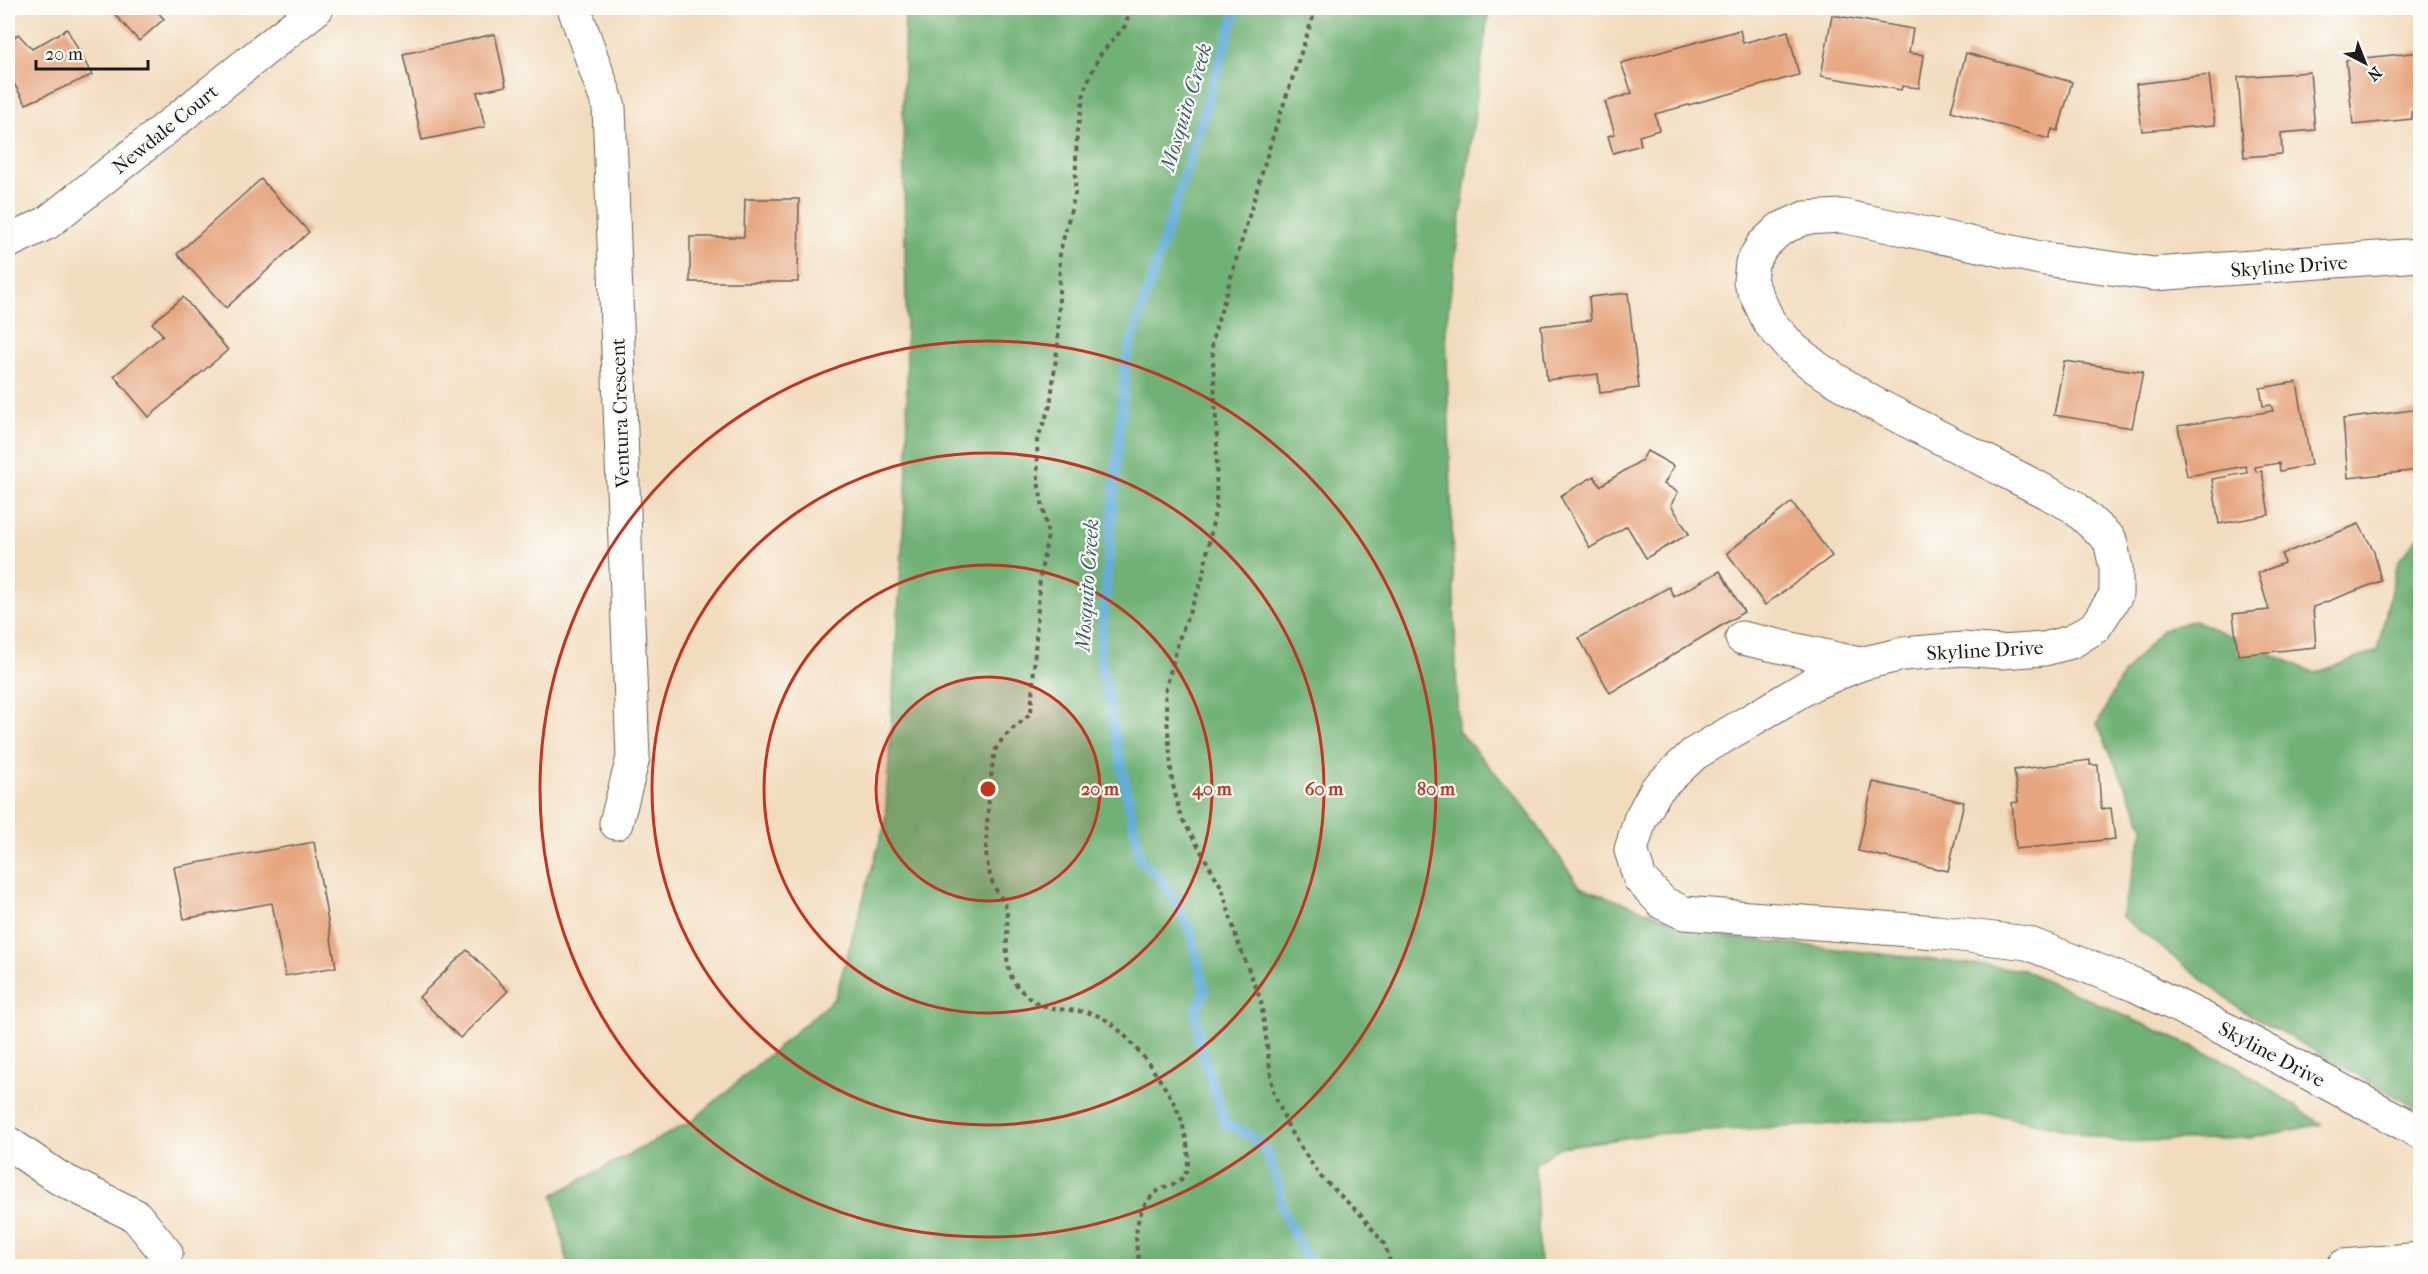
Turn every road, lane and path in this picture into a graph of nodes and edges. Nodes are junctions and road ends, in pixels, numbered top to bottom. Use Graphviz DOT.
graph roads {
  1 [pos="317,8"];
  2 [pos="574,8"];
  3 [pos="1131,8"];
  4 [pos="1316,8"];
  5 [pos="8,242"];
  6 [pos="2421,255"];
  7 [pos="1742,638"];
  8 [pos="1860,664"];
  9 [pos="616,823"];
  10 [pos="2421,1132"];
  11 [pos="8,1143"];
  12 [pos="166,1253"];
  13 [pos="2421,1259"];
  14 [pos="1141,1266"];
  15 [pos="1391,1266"];
  16 [pos="2344,1266"];
  1 -- 5 [label="street, Newdale Court"];
  2 -- 9 [label="street, Ventura Crescent"];
  3 -- 14 [label="path"];
  4 -- 15 [label="path"];
  6 -- 8 [label="street, Skyline Drive"];
  7 -- 8 [label="street"];
  8 -- 10 [label="street, Skyline Drive"];
  11 -- 12 [label="street"];
  13 -- 16 [label="street"];
}
